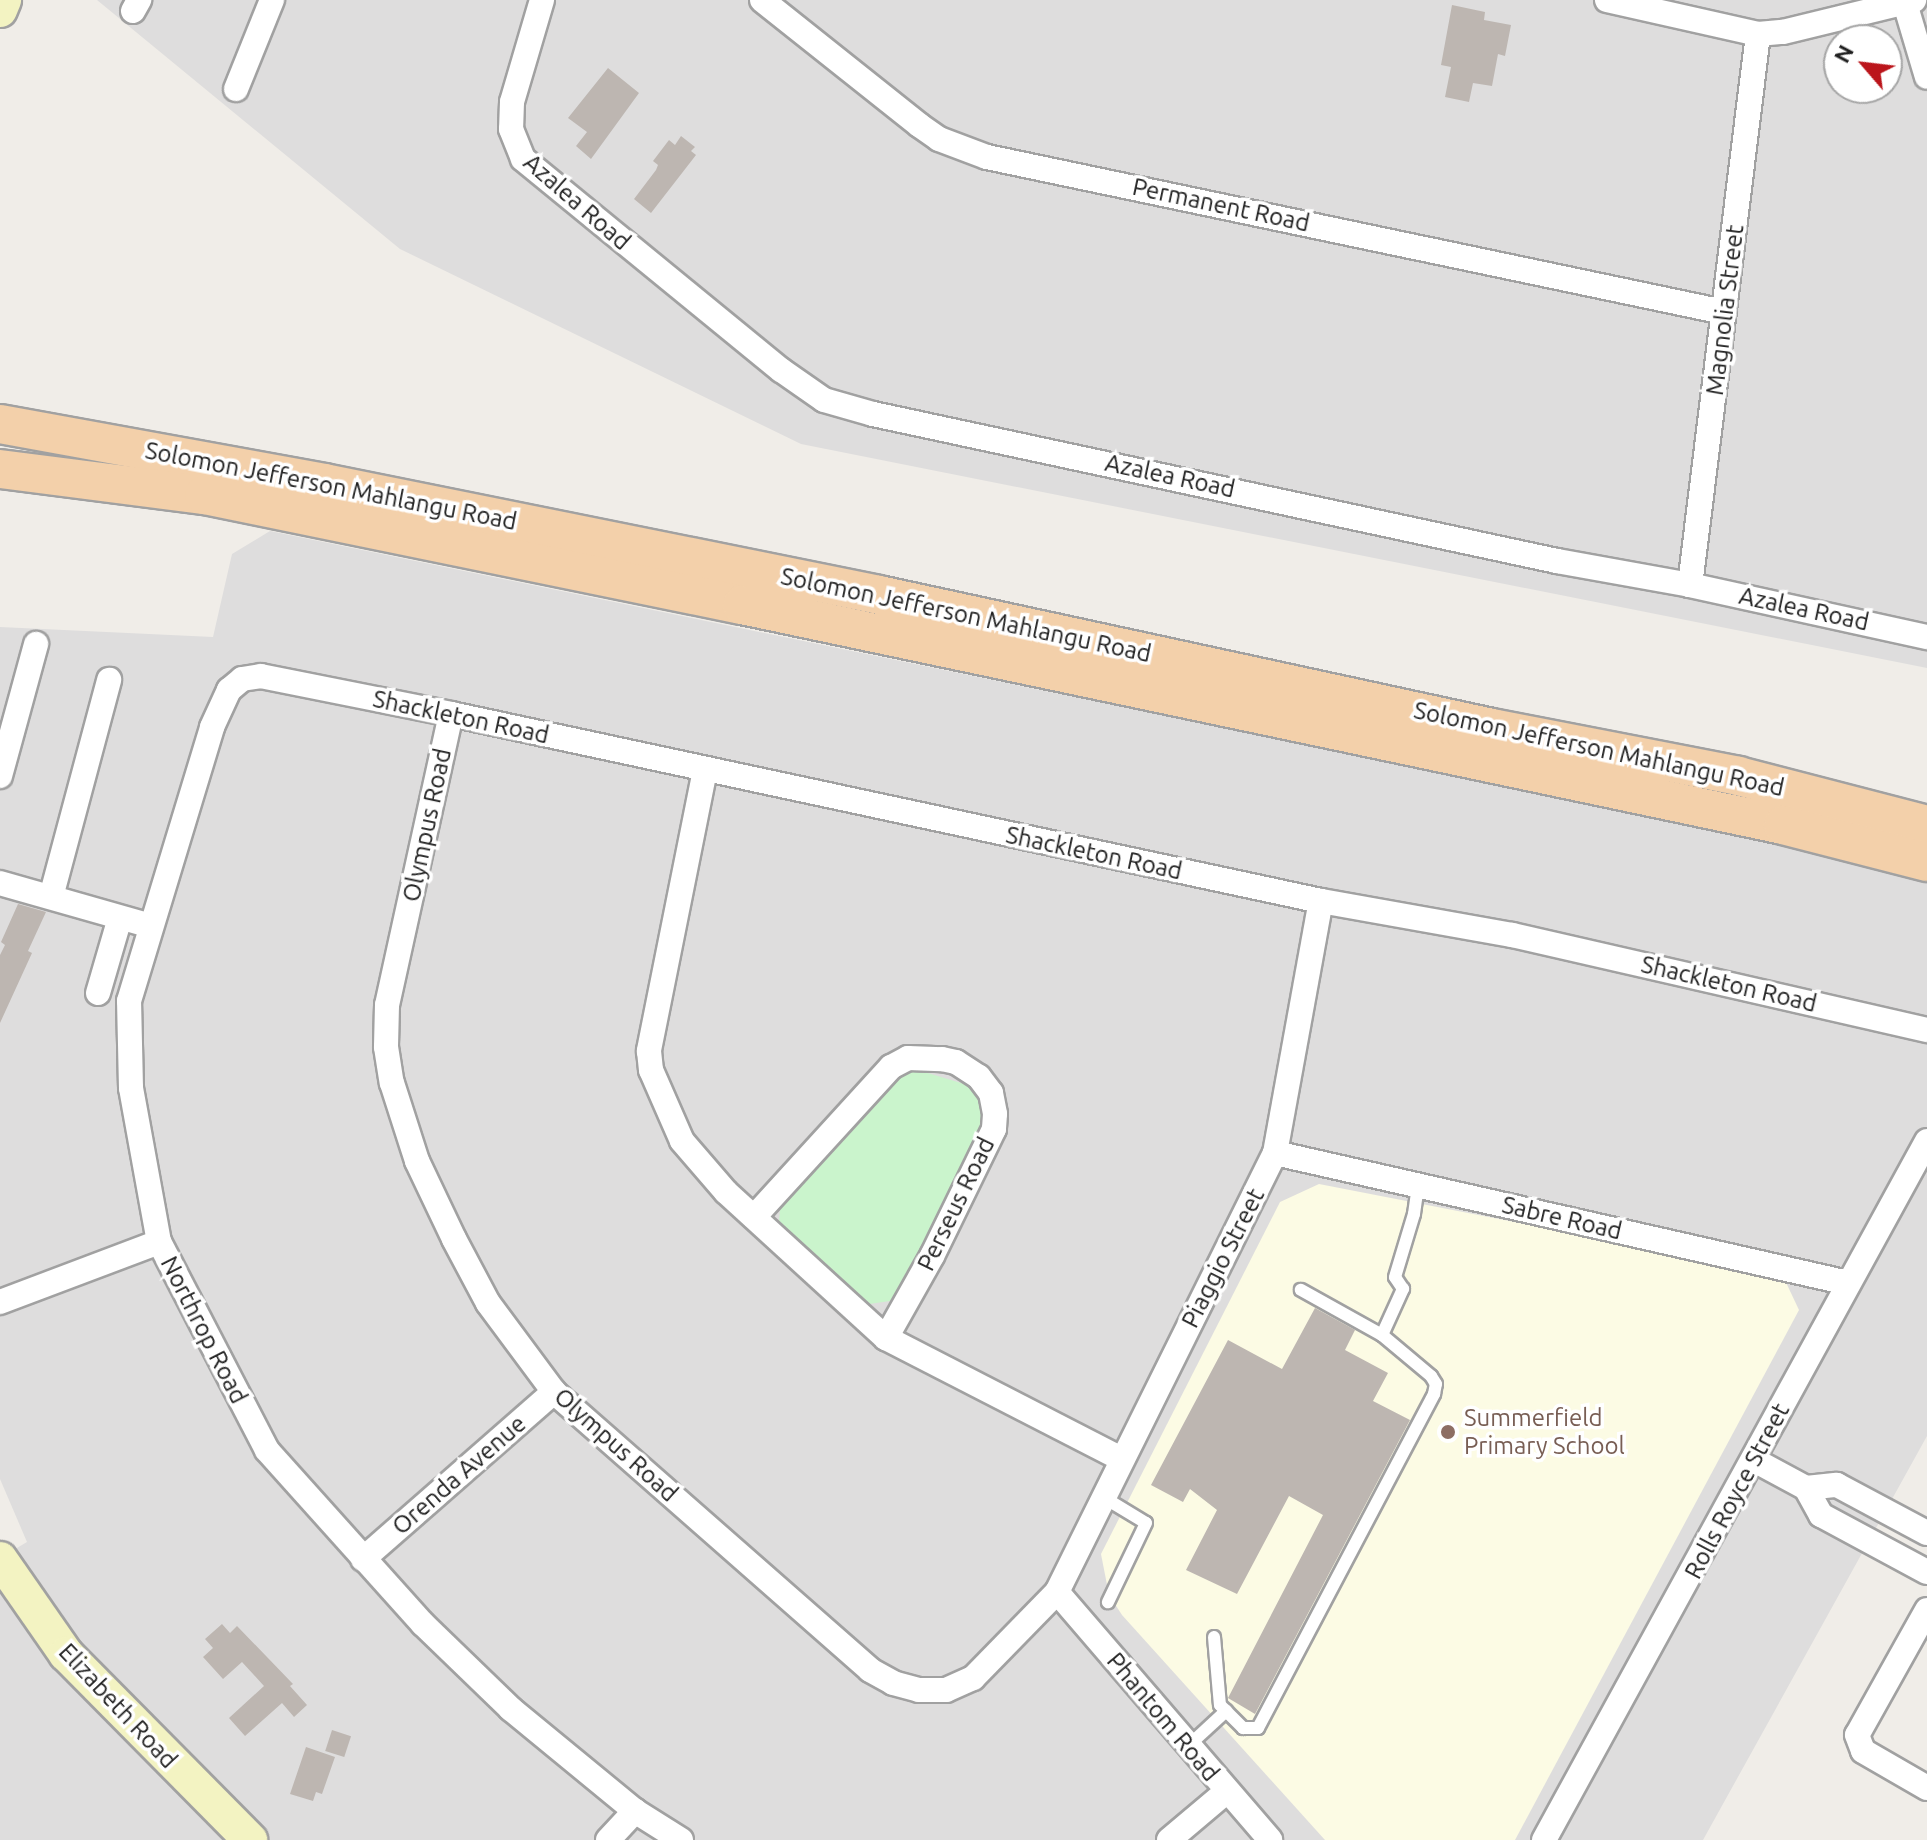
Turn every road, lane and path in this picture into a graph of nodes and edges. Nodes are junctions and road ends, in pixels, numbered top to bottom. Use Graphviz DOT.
graph roads {
  1 [pos="4,0"];
  2 [pos="272,0"];
  3 [pos="542,0"];
  4 [pos="762,0"];
  5 [pos="1607,0"];
  6 [pos="1908,0"];
  7 [pos="0,10"];
  8 [pos="1758,34"];
  9 [pos="1927,77"];
  10 [pos="236,89"];
  11 [pos="1724,312"];
  12 [pos="8,425"];
  13 [pos="90,427"];
  14 [pos="164,439"];
  15 [pos="0,469"];
  16 [pos="286,476"];
  17 [pos="1690,585"];
  18 [pos="1927,637"];
  19 [pos="36,644"];
  20 [pos="261,676"];
  21 [pos="109,680"];
  22 [pos="451,714"];
  23 [pos="705,770"];
  24 [pos="0,776"];
  25 [pos="1798,790"];
  26 [pos="1927,802"];
  27 [pos="1927,825"];
  28 [pos="1927,862"];
  29 [pos="0,883"];
  30 [pos="51,897"];
  31 [pos="1321,901"];
  32 [pos="120,918"];
  33 [pos="151,926"];
  34 [pos="98,993"];
  35 [pos="1927,1030"];
  36 [pos="1927,1141"];
  37 [pos="1275,1153"];
  38 [pos="1418,1186"];
  39 [pos="754,1217"];
  40 [pos="159,1242"];
  41 [pos="1848,1283"];
  42 [pos="1301,1290"];
  43 [pos="0,1302"];
  44 [pos="1382,1335"];
  45 [pos="886,1338"];
  46 [pos="554,1392"];
  47 [pos="1121,1459"];
  48 [pos="1754,1460"];
  49 [pos="1812,1492"];
  50 [pos="1103,1497"];
  51 [pos="1927,1533"];
  52 [pos="0,1559"];
  53 [pos="363,1559"];
  54 [pos="1927,1572"];
  55 [pos="1057,1592"];
  56 [pos="1108,1602"];
  57 [pos="1927,1610"];
  58 [pos="1214,1637"];
  59 [pos="1226,1711"];
  60 [pos="1188,1746"];
  61 [pos="1927,1788"];
  62 [pos="1226,1792"];
  63 [pos="635,1811"];
  64 [pos="250,1840"];
  65 [pos="608,1840"];
  66 [pos="681,1840"];
  67 [pos="1169,1840"];
  68 [pos="1270,1840"];
  69 [pos="1544,1840"];
  1 -- 7 [label="street"];
  2 -- 10 [label="street"];
  3 -- 17 [label="street, Azalea Road"];
  4 -- 11 [label="street, Permanent Road"];
  5 -- 8 [label="street"];
  6 -- 8 [label="street"];
  6 -- 9 [label="street"];
  8 -- 11 [label="street, Magnolia Street"];
  11 -- 17 [label="street, Magnolia Street"];
  12 -- 13 [label="lane"];
  12 -- 16 [label="main road, Solomon Jefferson Mahlangu Road"];
  14 -- 16 [label="lane"];
  15 -- 28 [label="main road, Solomon Jefferson Mahlangu Road"];
  16 -- 25 [label="main road, Solomon Jefferson Mahlangu Road"];
  17 -- 18 [label="street, Azalea Road"];
  19 -- 24 [label="street"];
  20 -- 22 [label="street, Shackleton Road"];
  20 -- 33 [label="street, Northrop Road"];
  21 -- 30 [label="street"];
  22 -- 23 [label="street, Shackleton Road"];
  22 -- 46 [label="street, Olympus Road"];
  23 -- 31 [label="street, Shackleton Road"];
  23 -- 39 [label="street"];
  25 -- 26 [label="main road"];
  25 -- 27 [label="main road, Solomon Jefferson Mahlangu Road"];
  29 -- 30 [label="street"];
  30 -- 32 [label="street"];
  31 -- 35 [label="street, Shackleton Road"];
  31 -- 37 [label="street, Piaggio Street"];
  32 -- 33 [label="street"];
  32 -- 34 [label="street"];
  33 -- 40 [label="street, Northrop Road"];
  36 -- 41 [label="street, Rolls Royce Street"];
  37 -- 38 [label="street, Sabre Road"];
  37 -- 47 [label="street, Piaggio Street"];
  38 -- 41 [label="street, Sabre Road"];
  38 -- 44 [label="lane"];
  39 -- 45 [label="street"];
  39 -- 45 [label="street, Perseus Road"];
  40 -- 43 [label="street"];
  40 -- 53 [label="street, Northrop Road"];
  41 -- 48 [label="street, Rolls Royce Street"];
  42 -- 44 [label="lane"];
  44 -- 59 [label="lane"];
  45 -- 47 [label="street"];
  46 -- 53 [label="street, Orenda Avenue"];
  46 -- 55 [label="street, Olympus Road"];
  47 -- 50 [label="street, Piaggio Street"];
  48 -- 49 [label="street"];
  48 -- 69 [label="street, Rolls Royce Street"];
  49 -- 51 [label="street"];
  49 -- 54 [label="street"];
  50 -- 55 [label="street, Piaggio Street"];
  50 -- 56 [label="lane"];
  52 -- 64 [label="street, Elizabeth Road"];
  53 -- 63 [label="street, Northrop Road"];
  55 -- 60 [label="street, Phantom Road"];
  57 -- 61 [label="street"];
  58 -- 59 [label="lane"];
  59 -- 60 [label="lane"];
  60 -- 62 [label="street, Phantom Road"];
  62 -- 67 [label="street"];
  62 -- 68 [label="street, Phantom Road"];
  63 -- 65 [label="street"];
  63 -- 66 [label="street, Northrop Road"];
}
